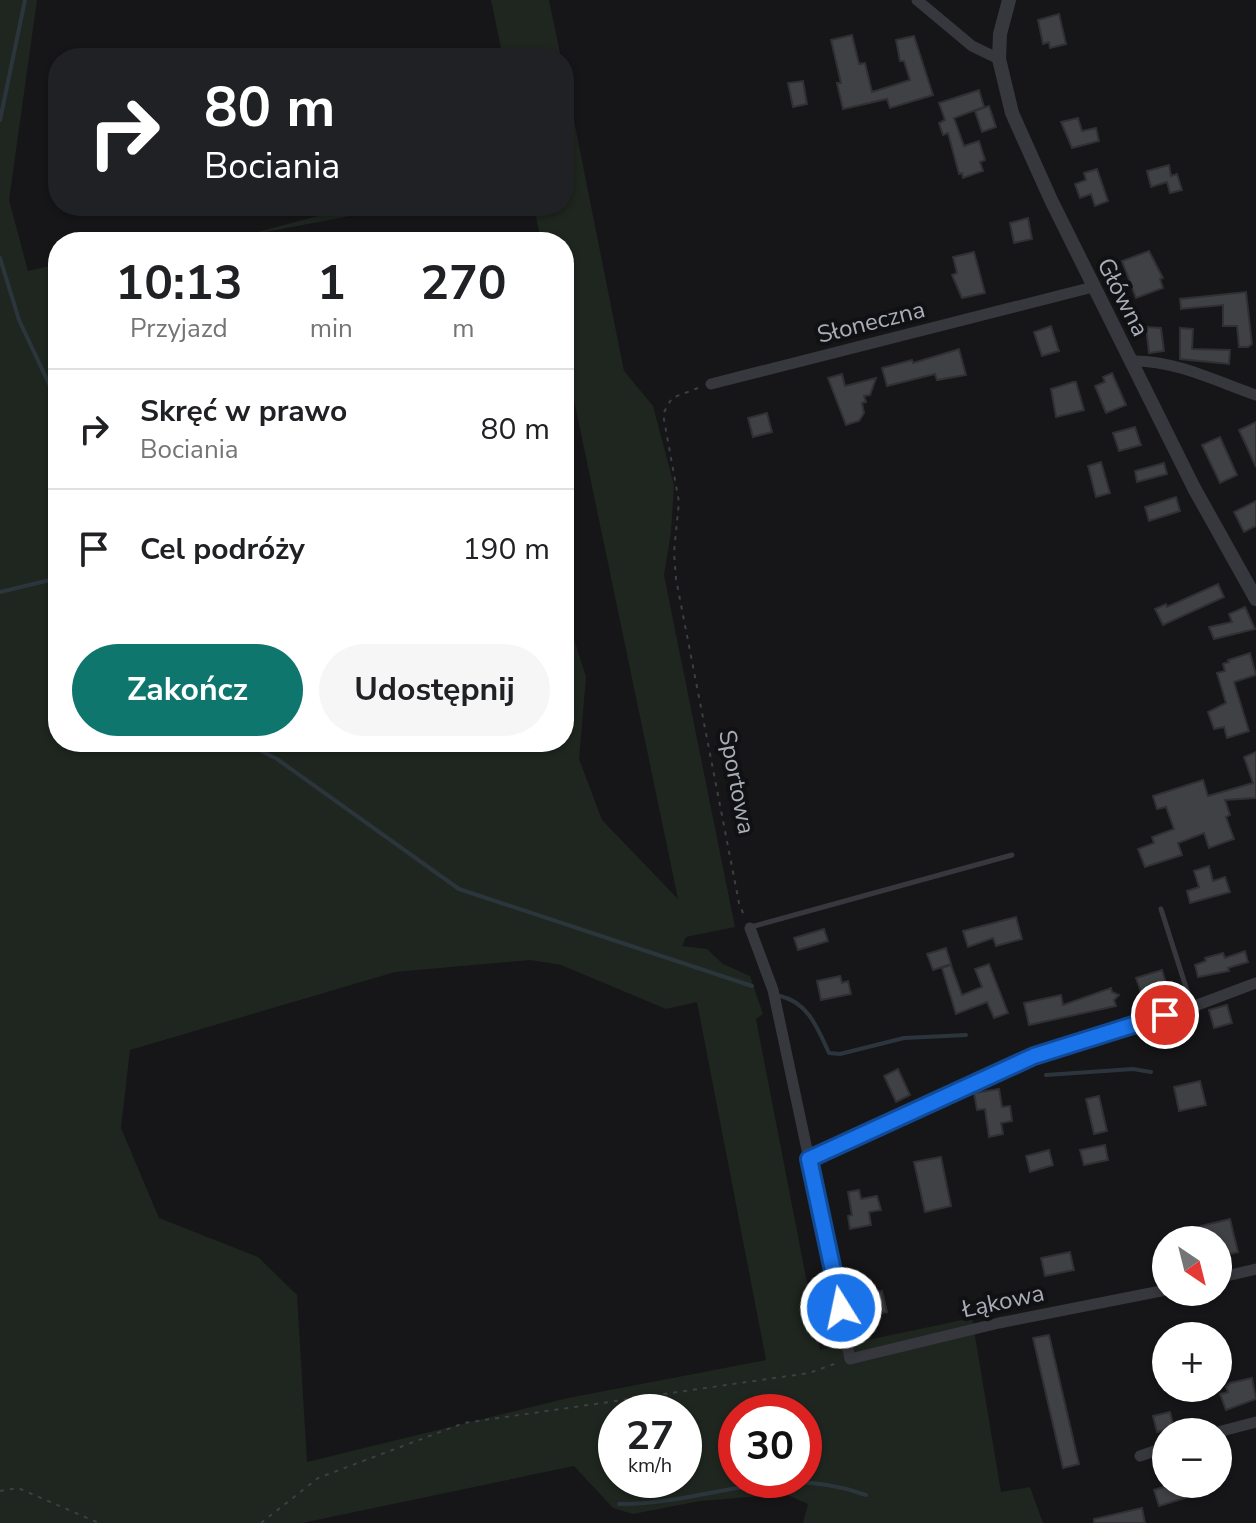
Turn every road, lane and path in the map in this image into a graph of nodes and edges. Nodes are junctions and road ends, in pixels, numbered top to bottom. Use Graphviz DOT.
graph roads {
  1 [pos="917,0"];
  2 [pos="1009,0"];
  3 [pos="999,59"];
  4 [pos="1093,287"];
  5 [pos="1131,361"];
  6 [pos="711,384"];
  7 [pos="1256,395"];
  8 [pos="1250,577"];
  9 [pos="1256,599"];
  10 [pos="1012,855"];
  11 [pos="1161,909"];
  12 [pos="750,928"];
  13 [pos="1256,985"];
  14 [pos="1192,1007"];
  15 [pos="809,1159"];
  16 [pos="1256,1269"];
  17 [pos="1232,1275"];
  18 [pos="1152,1293"];
  19 [pos="850,1359"];
  20 [pos="1256,1422"];
  21 [pos="1232,1428"];
  22 [pos="1152,1452"];
  23 [pos="1140,1456"];
  24 [pos="0,1491"];
  25 [pos="99,1523"];
  26 [pos="261,1523"];
  1 -- 3 [label="street"];
  2 -- 3 [label="street, Główna"];
  3 -- 4 [label="street, Główna"];
  4 -- 5 [label="street, Główna"];
  4 -- 6 [label="street, Słoneczna"];
  5 -- 7 [label="street"];
  5 -- 8 [label="street, Główna"];
  6 -- 12 [label="path, Sportowa"];
  8 -- 9 [label="street, Główna"];
  10 -- 12 [label="lane"];
  11 -- 14 [label="lane"];
  12 -- 15 [label="street"];
  13 -- 14 [label="street"];
  14 -- 15 [label="street"];
  15 -- 19 [label="street"];
  16 -- 17 [label="street"];
  18 -- 19 [label="street, Łąkowa"];
  19 -- 26 [label="path"];
  20 -- 21 [label="street"];
  22 -- 23 [label="street"];
  24 -- 25 [label="path"];
}
